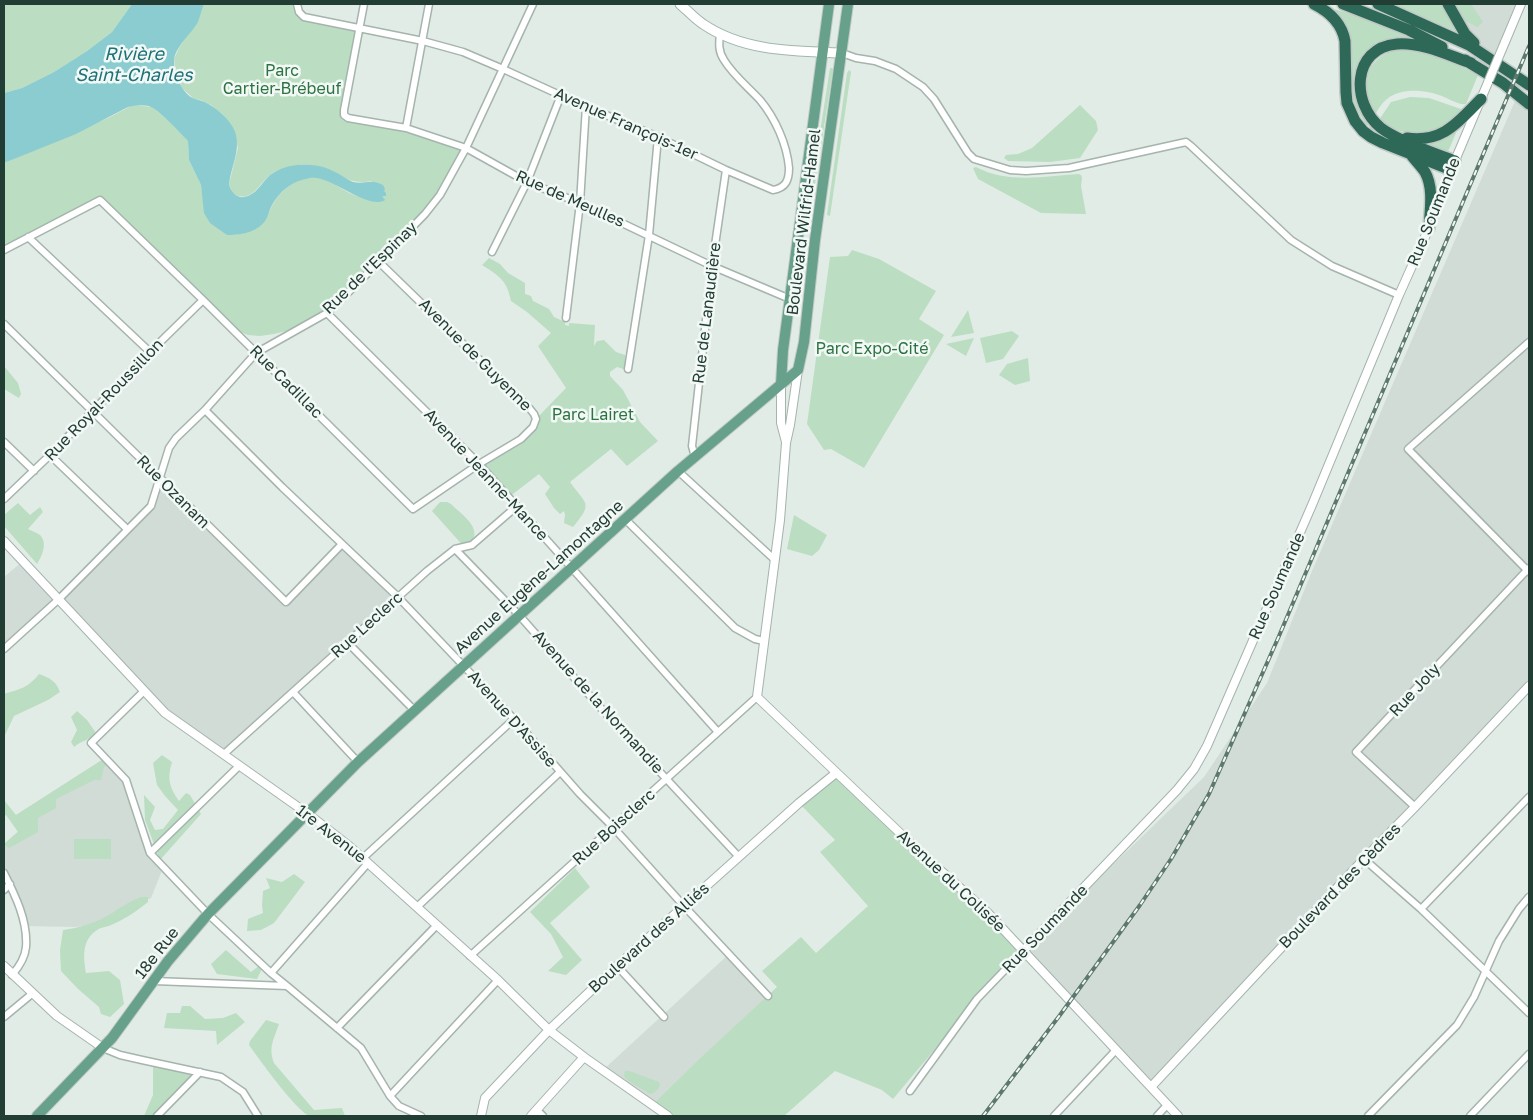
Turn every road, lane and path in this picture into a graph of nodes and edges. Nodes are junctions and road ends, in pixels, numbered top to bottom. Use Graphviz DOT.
graph roads {
  1 [pos="297,4"];
  2 [pos="364,4"];
  3 [pos="429,4"];
  4 [pos="533,4"];
  5 [pos="680,4"];
  6 [pos="829,4"];
  7 [pos="848,4"];
  8 [pos="1314,4"];
  9 [pos="1343,4"];
  10 [pos="1378,4"];
  11 [pos="1448,4"];
  12 [pos="1520,4"];
  13 [pos="360,28"];
  14 [pos="720,33"];
  15 [pos="423,41"];
  16 [pos="822,52"];
  17 [pos="842,53"];
  18 [pos="1488,56"];
  19 [pos="1471,63"];
  20 [pos="503,69"];
  21 [pos="1529,85"];
  22 [pos="561,96"];
  23 [pos="1481,99"];
  24 [pos="1529,104"];
  25 [pos="586,106"];
  26 [pos="406,128"];
  27 [pos="1393,136"];
  28 [pos="658,137"];
  29 [pos="466,148"];
  30 [pos="1410,154"];
  31 [pos="1453,166"];
  32 [pos="726,170"];
  33 [pos="527,182"];
  34 [pos="580,203"];
  35 [pos="1429,228"];
  36 [pos="648,235"];
  37 [pos="28,237"];
  38 [pos="4,250"];
  39 [pos="492,252"];
  40 [pos="379,262"];
  41 [pos="712,266"];
  42 [pos="1399,295"];
  43 [pos="790,299"];
  44 [pos="203,300"];
  45 [pos="327,313"];
  46 [pos="566,318"];
  47 [pos="4,324"];
  48 [pos="1529,342"];
  49 [pos="150,352"];
  50 [pos="256,353"];
  51 [pos="628,369"];
  52 [pos="798,370"];
  53 [pos="781,384"];
  54 [pos="204,410"];
  55 [pos="93,412"];
  56 [pos="4,442"];
  57 [pos="786,444"];
  58 [pos="50,455"];
  59 [pos="695,457"];
  60 [pos="479,464"];
  61 [pos="678,470"];
  62 [pos="34,471"];
  63 [pos="160,479"];
  64 [pos="4,499"];
  65 [pos="517,506"];
  66 [pos="625,518"];
  67 [pos="127,529"];
  68 [pos="4,541"];
  69 [pos="342,544"];
  70 [pos="456,549"];
  71 [pos="775,560"];
  72 [pos="572,567"];
  73 [pos="1529,570"];
  74 [pos="398,597"];
  75 [pos="59,599"];
  76 [pos="518,615"];
  77 [pos="764,641"];
  78 [pos="348,643"];
  79 [pos="4,649"];
  80 [pos="464,665"];
  81 [pos="1529,686"];
  82 [pos="144,691"];
  83 [pos="293,692"];
  84 [pos="757,697"];
  85 [pos="414,710"];
  86 [pos="514,719"];
  87 [pos="718,732"];
  88 [pos="224,754"];
  89 [pos="358,762"];
  90 [pos="238,766"];
  91 [pos="560,772"];
  92 [pos="836,773"];
  93 [pos="667,779"];
  94 [pos="1529,797"];
  95 [pos="1416,807"];
  96 [pos="308,814"];
  97 [pos="613,827"];
  98 [pos="150,854"];
  99 [pos="739,857"];
  100 [pos="1364,859"];
  101 [pos="365,860"];
  102 [pos="4,873"];
  103 [pos="10,884"];
  104 [pos="4,890"];
  105 [pos="1529,897"];
  106 [pos="684,906"];
  107 [pos="417,907"];
  108 [pos="1421,909"];
  109 [pos="208,914"];
  110 [pos="437,925"];
  111 [pos="1024,950"];
  112 [pos="470,956"];
  113 [pos="4,966"];
  114 [pos="617,966"];
  115 [pos="1486,971"];
  116 [pos="271,973"];
  117 [pos="12,975"];
  118 [pos="498,980"];
  119 [pos="154,981"];
  120 [pos="288,986"];
  121 [pos="34,993"];
  122 [pos="768,996"];
  123 [pos="1529,1013"];
  124 [pos="4,1017"];
  125 [pos="664,1017"];
  126 [pos="337,1028"];
  127 [pos="549,1030"];
  128 [pos="103,1048"];
  129 [pos="1116,1050"];
  130 [pos="1529,1054"];
  131 [pos="584,1057"];
  132 [pos="200,1072"];
  133 [pos="1151,1087"];
  134 [pos="910,1091"];
  135 [pos="390,1096"];
  136 [pos="1168,1106"];
  137 [pos="537,1114"];
  138 [pos="37,1116"];
  139 [pos="157,1116"];
  140 [pos="258,1116"];
  141 [pos="421,1116"];
  142 [pos="481,1116"];
  143 [pos="668,1116"];
  144 [pos="1054,1116"];
  145 [pos="1157,1116"];
  146 [pos="1178,1116"];
  147 [pos="1368,1116"];
  148 [pos="1470,1116"];
  1 -- 13 [label="street, Avenue François-1er"];
  2 -- 13 [label="street"];
  3 -- 15 [label="street"];
  4 -- 20 [label="street, Rue de l'Espinay"];
  5 -- 14 [label="main road"];
  6 -- 16 [label="main road, Boulevard Wilfrid-Hamel"];
  7 -- 17 [label="main road, Boulevard Wilfrid-Hamel"];
  8 -- 30 [label="highway"];
  9 -- 19 [label="highway"];
  10 -- 18 [label="highway"];
  11 -- 18 [label="highway"];
  12 -- 23 [label="street, Rue Soumande, bridge"];
  13 -- 15 [label="street, Avenue François-1er"];
  13 -- 26 [label="street, Rue de Meulles"];
  14 -- 16 [label="main road"];
  14 -- 32 [label="street, Avenue François-1er"];
  15 -- 20 [label="street, Avenue François-1er"];
  15 -- 26 [label="street"];
  16 -- 17 [label="main road"];
  16 -- 43 [label="main road, Boulevard Wilfrid-Hamel"];
  17 -- 42 [label="street"];
  17 -- 52 [label="main road, Boulevard Wilfrid-Hamel"];
  18 -- 21 [label="highway"];
  19 -- 24 [label="highway"];
  19 -- 27 [label="highway"];
  20 -- 22 [label="street, Avenue François-1er"];
  20 -- 29 [label="street, Rue de l'Espinay"];
  22 -- 25 [label="street, Avenue François-1er"];
  22 -- 33 [label="street"];
  23 -- 27 [label="highway"];
  23 -- 31 [label="street, Rue Soumande"];
  25 -- 28 [label="street, Avenue François-1er"];
  25 -- 34 [label="street"];
  26 -- 29 [label="street, Rue de Meulles"];
  27 -- 31 [label="highway"];
  28 -- 32 [label="street, Avenue François-1er"];
  28 -- 36 [label="street"];
  29 -- 33 [label="street, Rue de Meulles"];
  29 -- 40 [label="street, Rue de l'Espinay"];
  30 -- 31 [label="highway"];
  30 -- 35 [label="highway"];
  31 -- 35 [label="street, Rue Soumande"];
  32 -- 41 [label="street, Rue de Lanaudière"];
  33 -- 34 [label="street, Rue de Meulles"];
  33 -- 39 [label="street"];
  34 -- 36 [label="street, Rue de Meulles"];
  34 -- 46 [label="street"];
  35 -- 42 [label="street, Rue Soumande"];
  36 -- 41 [label="street, Rue de Meulles"];
  36 -- 51 [label="street"];
  37 -- 38 [label="street"];
  37 -- 44 [label="street, Rue Cadillac"];
  37 -- 49 [label="street"];
  40 -- 45 [label="street, Rue de l'Espinay"];
  40 -- 60 [label="street, Avenue de Guyenne"];
  41 -- 43 [label="street, Rue de Meulles"];
  41 -- 59 [label="street, Rue de Lanaudière"];
  42 -- 111 [label="street, Rue Soumande"];
  43 -- 53 [label="main road, Boulevard Wilfrid-Hamel"];
  44 -- 49 [label="street, Rue Royal-Roussillon"];
  44 -- 50 [label="street, Rue Cadillac"];
  45 -- 50 [label="street, Rue de l'Espinay"];
  45 -- 60 [label="street, Avenue Jeanne-Mance"];
  47 -- 55 [label="street, Rue Ozanam"];
  48 -- 73 [label="street"];
  49 -- 55 [label="street, Rue Royal-Roussillon"];
  50 -- 54 [label="street, Rue de l'Espinay"];
  50 -- 60 [label="street, Rue Cadillac"];
  52 -- 53 [label="main road, Avenue Eugène-Lamontagne"];
  52 -- 57 [label="street, Boulevard Wilfrid-Hamel"];
  53 -- 57 [label="street, Boulevard Wilfrid-Hamel"];
  53 -- 59 [label="main road, Avenue Eugène-Lamontagne"];
  54 -- 63 [label="street, Rue de l'Espinay"];
  54 -- 69 [label="street, Avenue D'Assise"];
  55 -- 58 [label="street, Rue Royal-Roussillon"];
  55 -- 63 [label="street, Rue Ozanam"];
  56 -- 62 [label="street"];
  57 -- 71 [label="street, Boulevard Wilfrid-Hamel"];
  58 -- 62 [label="street, Rue Royal-Roussillon"];
  58 -- 67 [label="street"];
  59 -- 61 [label="main road, Avenue Eugène-Lamontagne"];
  60 -- 65 [label="street, Avenue Jeanne-Mance"];
  61 -- 66 [label="main road, Avenue Eugène-Lamontagne"];
  61 -- 71 [label="street"];
  62 -- 64 [label="street, Rue Royal-Roussillon"];
  63 -- 67 [label="street, Rue de l'Espinay"];
  63 -- 69 [label="street, Rue Ozanam"];
  65 -- 70 [label="street, Rue Leclerc"];
  65 -- 72 [label="street, Avenue Jeanne-Mance"];
  66 -- 72 [label="main road, Avenue Eugène-Lamontagne"];
  66 -- 77 [label="street"];
  67 -- 75 [label="street, Rue de l'Espinay"];
  68 -- 75 [label="street, 1re Avenue"];
  69 -- 74 [label="street, Avenue D'Assise"];
  70 -- 74 [label="street, Rue Leclerc"];
  70 -- 76 [label="street, Avenue de la Normandie"];
  71 -- 77 [label="street, Boulevard Wilfrid-Hamel"];
  72 -- 76 [label="main road, Avenue Eugène-Lamontagne"];
  72 -- 87 [label="street, Avenue Jeanne-Mance"];
  73 -- 95 [label="street, Rue Joly"];
  74 -- 78 [label="street, Rue Leclerc"];
  74 -- 80 [label="street, Avenue D'Assise"];
  75 -- 79 [label="street, Rue de l'Espinay"];
  75 -- 82 [label="street, 1re Avenue"];
  76 -- 80 [label="main road, Avenue Eugène-Lamontagne"];
  76 -- 93 [label="street, Avenue de la Normandie"];
  77 -- 84 [label="street, Boulevard Wilfrid-Hamel"];
  78 -- 83 [label="street, Rue Leclerc"];
  78 -- 85 [label="street"];
  80 -- 85 [label="main road, Avenue Eugène-Lamontagne"];
  80 -- 86 [label="street, Avenue D'Assise"];
  81 -- 95 [label="street, Boulevard des Cèdres"];
  82 -- 88 [label="street, 1re Avenue"];
  82 -- 98 [label="street"];
  83 -- 88 [label="street, Rue Leclerc"];
  83 -- 89 [label="street"];
  84 -- 87 [label="street, Rue Boisclerc"];
  84 -- 92 [label="street, Avenue du Colisée"];
  85 -- 89 [label="main road, Avenue Eugène-Lamontagne"];
  86 -- 91 [label="street, Avenue D'Assise"];
  86 -- 101 [label="street"];
  87 -- 93 [label="street, Rue Boisclerc"];
  88 -- 90 [label="street, 1re Avenue"];
  89 -- 96 [label="main road, Avenue Eugène-Lamontagne"];
  90 -- 96 [label="street, 1re Avenue"];
  90 -- 98 [label="street"];
  91 -- 97 [label="street, Avenue D'Assise"];
  91 -- 107 [label="street"];
  92 -- 99 [label="street, Boulevard des Alliés"];
  92 -- 111 [label="street, Avenue du Colisée"];
  93 -- 97 [label="street, Rue Boisclerc"];
  93 -- 99 [label="street, Avenue de la Normandie"];
  94 -- 108 [label="street"];
  95 -- 100 [label="street, Boulevard des Cèdres"];
  96 -- 101 [label="street, 1re Avenue"];
  96 -- 109 [label="main road, 18e Rue"];
  97 -- 106 [label="street, Avenue D'Assise"];
  97 -- 112 [label="street, Rue Boisclerc"];
  98 -- 109 [label="street"];
  99 -- 106 [label="street, Boulevard des Alliés"];
  100 -- 108 [label="street"];
  100 -- 133 [label="street, Boulevard des Cèdres"];
  101 -- 107 [label="street, 1re Avenue"];
  101 -- 116 [label="street"];
  102 -- 103 [label="street"];
  103 -- 104 [label="street"];
  103 -- 117 [label="street"];
  105 -- 115 [label="street"];
  106 -- 114 [label="street, Boulevard des Alliés"];
  106 -- 122 [label="street, Avenue D'Assise"];
  107 -- 110 [label="street, 1re Avenue"];
  108 -- 115 [label="street"];
  109 -- 116 [label="street"];
  109 -- 119 [label="main road, 18e Rue"];
  110 -- 112 [label="street, 1re Avenue"];
  110 -- 126 [label="street"];
  111 -- 129 [label="street, Avenue du Colisée"];
  111 -- 134 [label="street, Rue Soumande"];
  112 -- 118 [label="street, 1re Avenue"];
  113 -- 117 [label="street"];
  114 -- 125 [label="street"];
  114 -- 127 [label="street, Boulevard des Alliés"];
  115 -- 123 [label="street"];
  115 -- 147 [label="street"];
  116 -- 120 [label="street"];
  117 -- 121 [label="street"];
  118 -- 127 [label="street, 1re Avenue"];
  118 -- 135 [label="street"];
  119 -- 120 [label="street"];
  119 -- 128 [label="main road, 18e Rue"];
  120 -- 126 [label="street"];
  121 -- 124 [label="street"];
  121 -- 128 [label="street"];
  126 -- 135 [label="street"];
  127 -- 131 [label="street, 1re Avenue"];
  127 -- 142 [label="street, Boulevard des Alliés"];
  128 -- 132 [label="street"];
  128 -- 138 [label="main road, 18e Rue"];
  129 -- 133 [label="street, Avenue du Colisée"];
  129 -- 144 [label="street"];
  130 -- 148 [label="street"];
  131 -- 137 [label="street"];
  131 -- 143 [label="street, 1re Avenue"];
  132 -- 139 [label="street"];
  132 -- 140 [label="street"];
  133 -- 136 [label="street, Avenue du Colisée"];
  135 -- 141 [label="street"];
  136 -- 145 [label="street"];
  136 -- 146 [label="street, Avenue du Colisée"];
}
